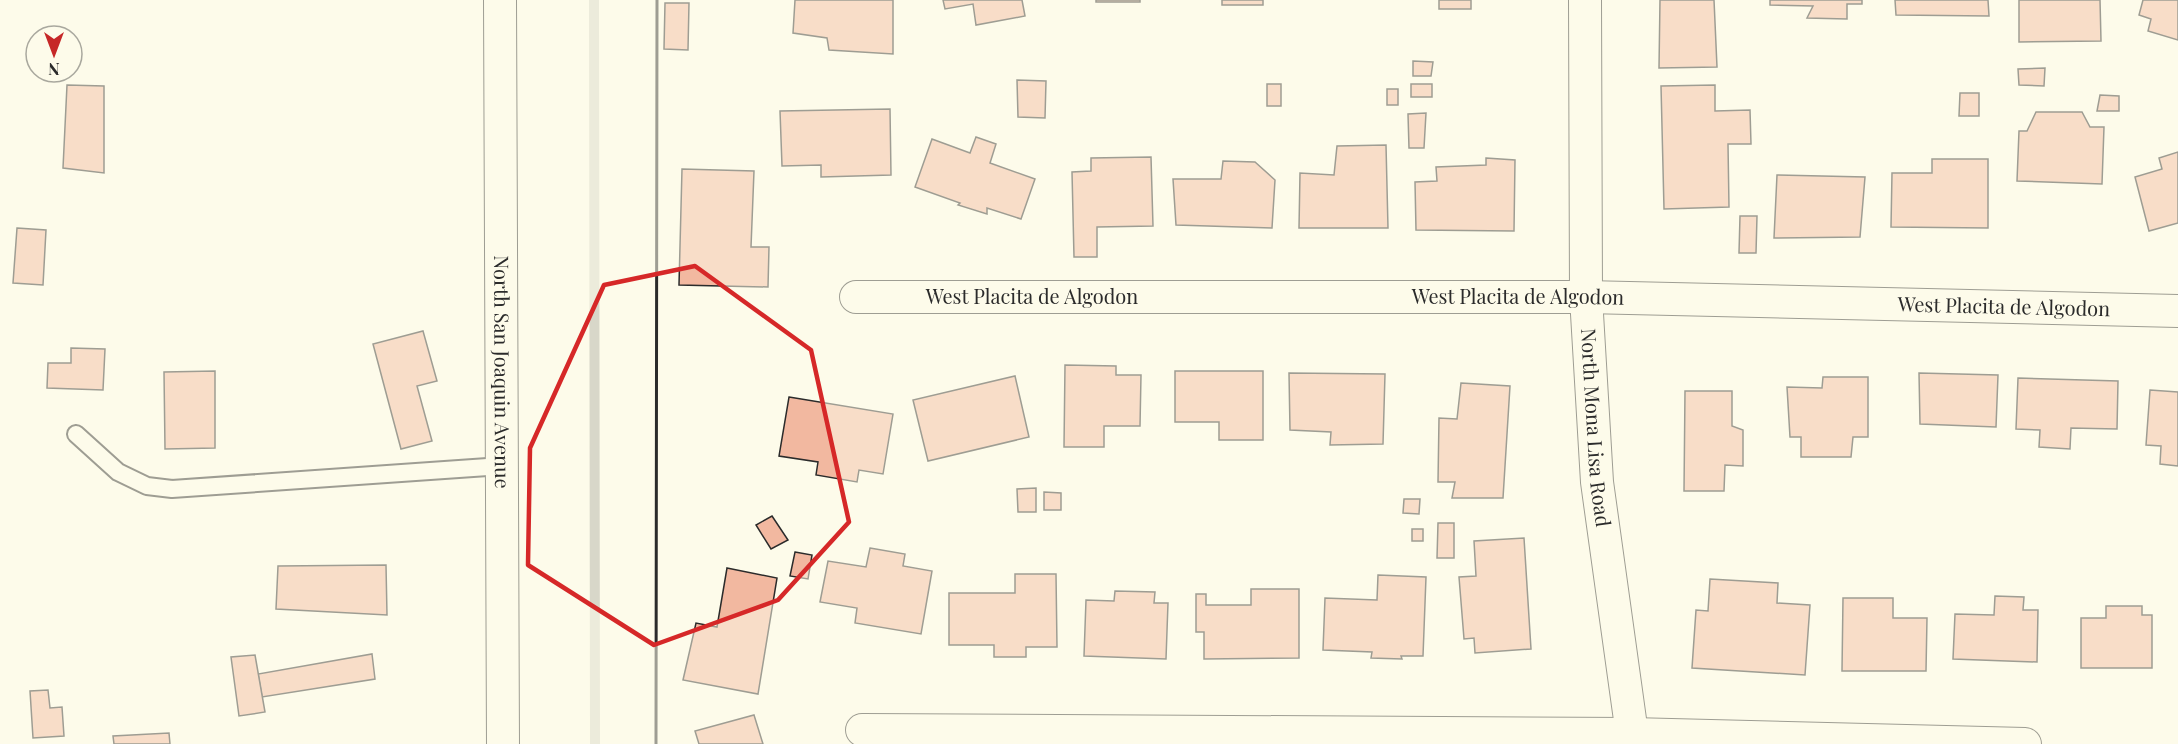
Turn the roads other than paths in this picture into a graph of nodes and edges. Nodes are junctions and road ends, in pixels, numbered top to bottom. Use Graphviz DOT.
graph roads {
  1 [pos="500,0"];
  2 [pos="1585,0"];
  3 [pos="856,297"];
  4 [pos="1586,297"];
  5 [pos="2178,310"];
  6 [pos="76,434"];
  7 [pos="502,466"];
  8 [pos="862,730"];
  9 [pos="1634,739"];
  10 [pos="503,744"];
  11 [pos="2025,744"];
  1 -- 7 [label="street, North San Joaquin Avenue"];
  2 -- 4 [label="street, North Mona Lisa Road"];
  3 -- 4 [label="street, West Placita de Algodon"];
  4 -- 5 [label="street, West Placita de Algodon"];
  4 -- 9 [label="street, North Mona Lisa Road"];
  6 -- 7 [label="lane"];
  7 -- 10 [label="street, North San Joaquin Avenue"];
  8 -- 9 [label="street"];
  9 -- 11 [label="street"];
}
